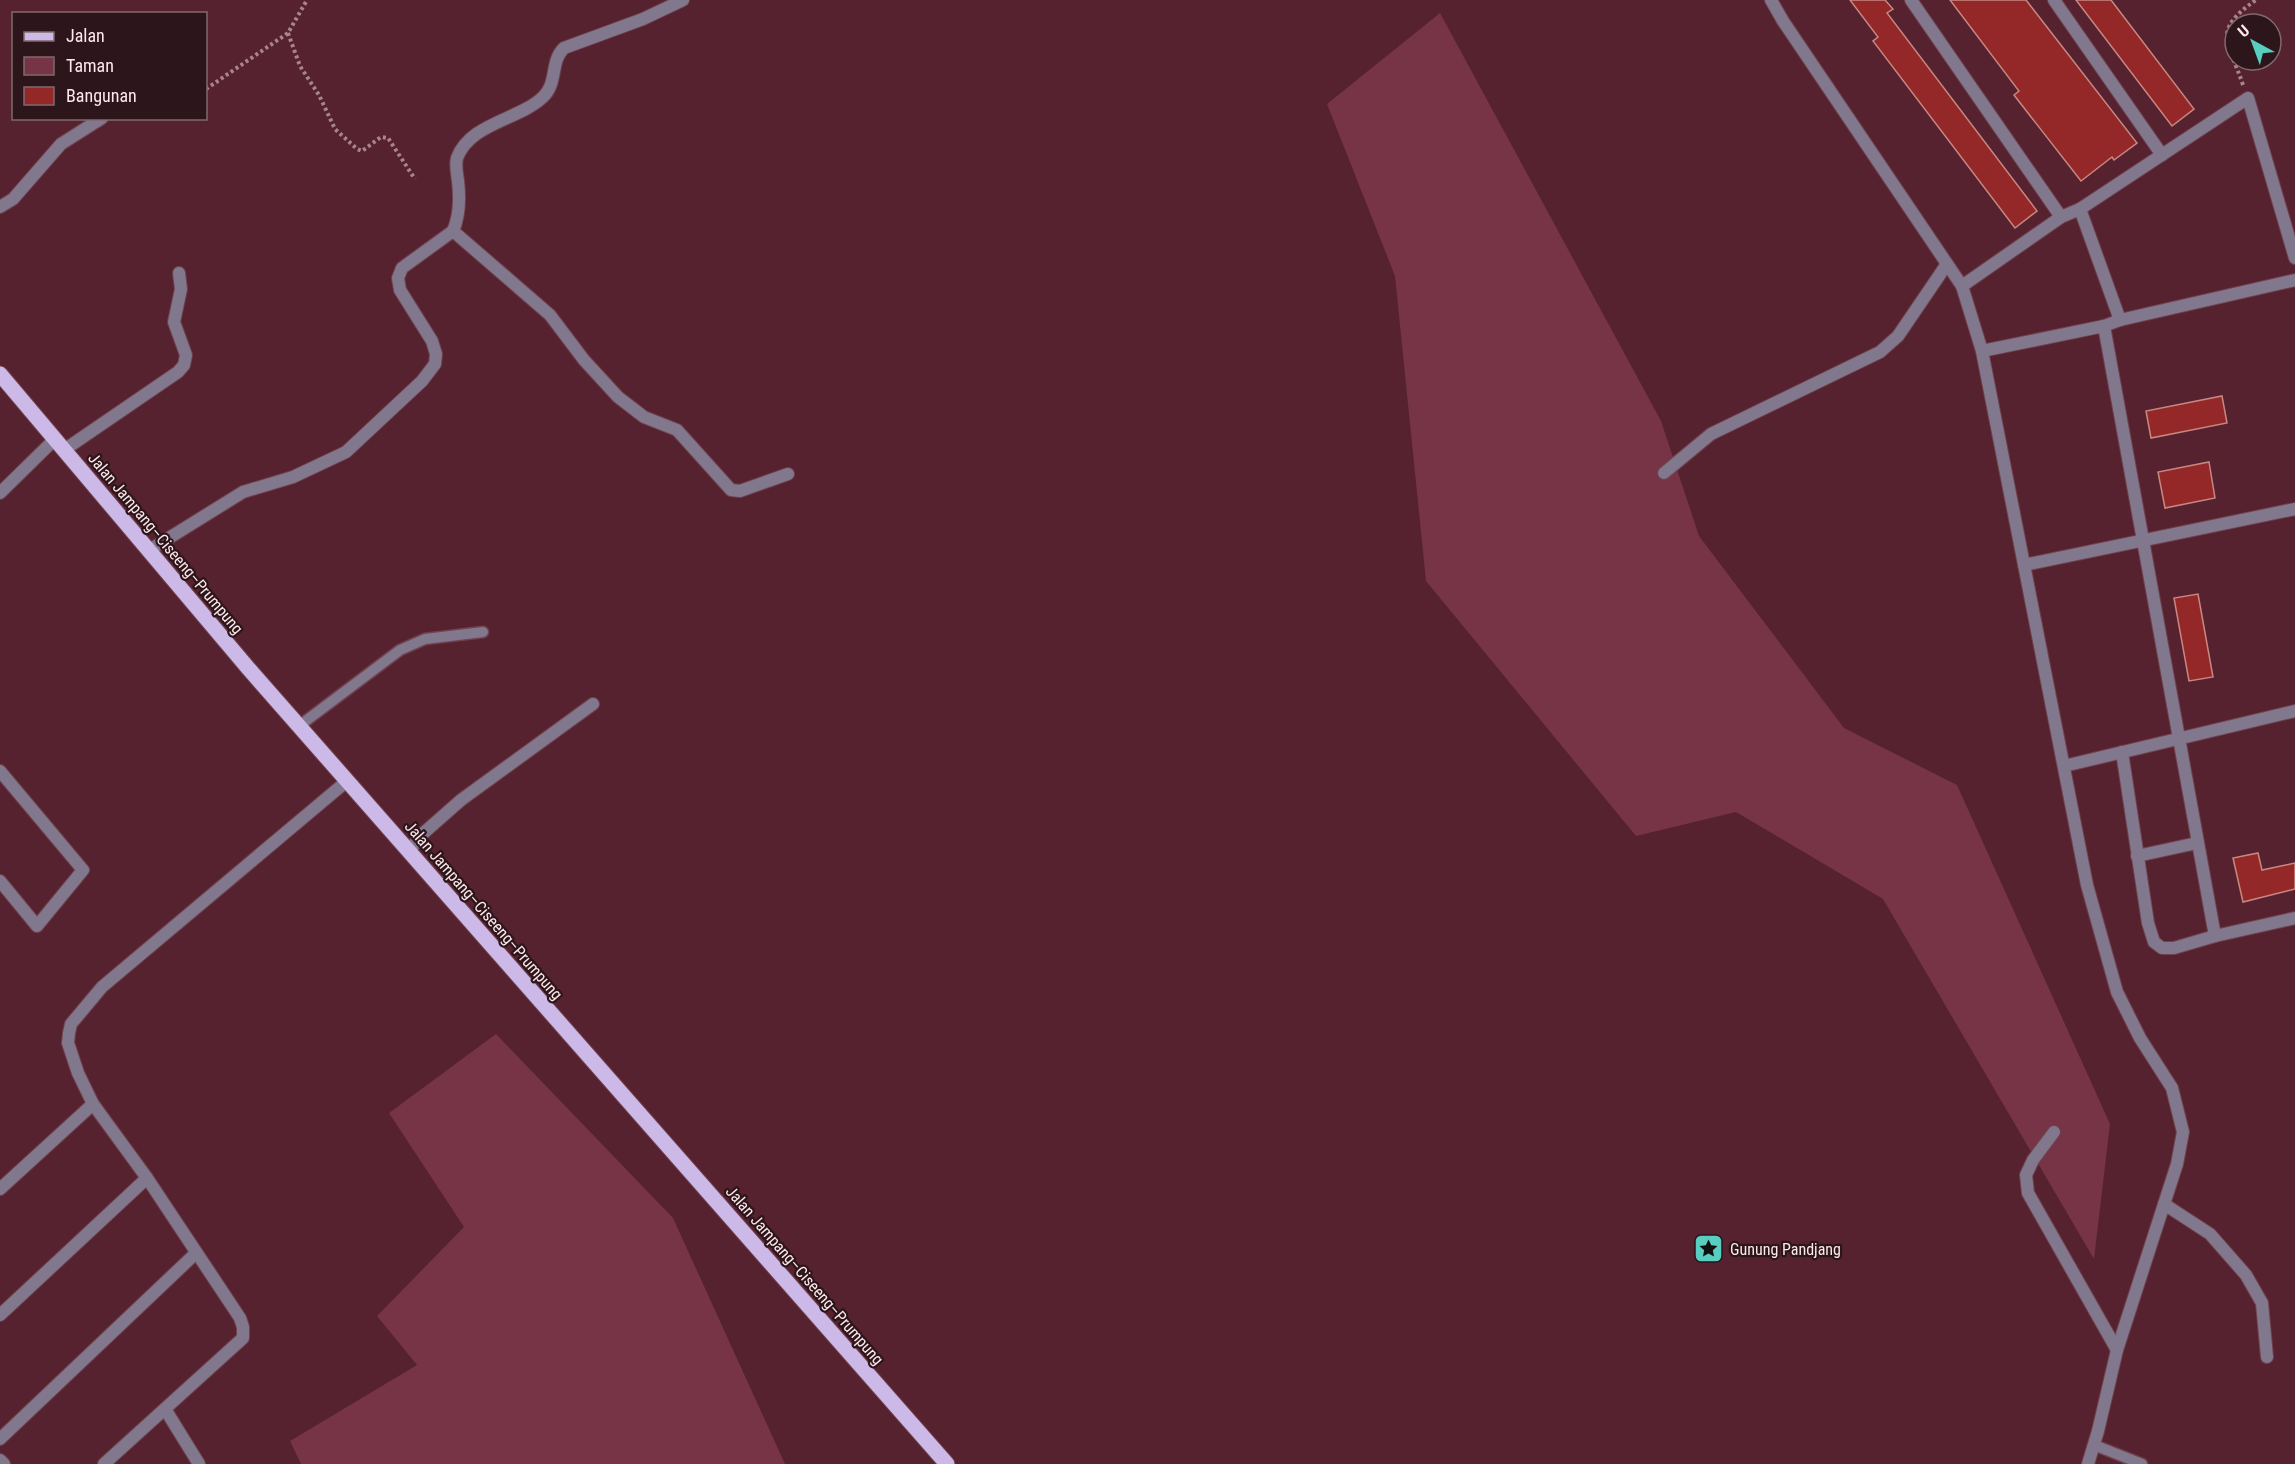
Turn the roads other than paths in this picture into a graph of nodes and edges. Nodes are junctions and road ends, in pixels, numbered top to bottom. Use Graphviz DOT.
graph roads {
  1 [pos="683,0"];
  2 [pos="1771,0"];
  3 [pos="1911,0"];
  4 [pos="2054,0"];
  5 [pos="99,120"];
  6 [pos="2162,155"];
  7 [pos="0,207"];
  8 [pos="2080,209"];
  9 [pos="2061,218"];
  10 [pos="453,231"];
  11 [pos="2295,258"];
  12 [pos="1947,264"];
  13 [pos="179,273"];
  14 [pos="2295,280"];
  15 [pos="1962,286"];
  16 [pos="2120,320"];
  17 [pos="2104,326"];
  18 [pos="1982,351"];
  19 [pos="0,374"];
  20 [pos="59,444"];
  21 [pos="1664,473"];
  22 [pos="788,474"];
  23 [pos="0,493"];
  24 [pos="2295,509"];
  25 [pos="2142,541"];
  26 [pos="148,551"];
  27 [pos="2024,565"];
  28 [pos="483,632"];
  29 [pos="594,704"];
  30 [pos="2295,711"];
  31 [pos="299,726"];
  32 [pos="2179,738"];
  33 [pos="2122,752"];
  34 [pos="2064,766"];
  35 [pos="0,771"];
  36 [pos="347,781"];
  37 [pos="2197,843"];
  38 [pos="409,852"];
  39 [pos="2137,856"];
  40 [pos="0,881"];
  41 [pos="2295,918"];
  42 [pos="2215,936"];
  43 [pos="93,1104"];
  44 [pos="2054,1132"];
  45 [pos="147,1179"];
  46 [pos="0,1189"];
  47 [pos="2164,1204"];
  48 [pos="196,1253"];
  49 [pos="0,1315"];
  50 [pos="2117,1350"];
  51 [pos="2267,1357"];
  52 [pos="165,1409"];
  53 [pos="0,1439"];
  54 [pos="2094,1445"];
  55 [pos="0,1460"];
  56 [pos="4,1464"];
  57 [pos="104,1464"];
  58 [pos="199,1464"];
  59 [pos="946,1464"];
  60 [pos="2088,1464"];
  61 [pos="2142,1464"];
  1 -- 10 [label="street"];
  2 -- 12 [label="street"];
  3 -- 9 [label="street"];
  4 -- 6 [label="street"];
  5 -- 7 [label="street"];
  6 -- 8 [label="street"];
  6 -- 11 [label="street"];
  8 -- 9 [label="street"];
  8 -- 16 [label="street"];
  9 -- 15 [label="street"];
  10 -- 22 [label="street"];
  10 -- 26 [label="street"];
  12 -- 15 [label="street"];
  12 -- 21 [label="street"];
  13 -- 20 [label="street"];
  14 -- 16 [label="street"];
  15 -- 18 [label="street"];
  16 -- 17 [label="street"];
  17 -- 18 [label="street"];
  17 -- 25 [label="street"];
  18 -- 27 [label="street"];
  19 -- 20 [label="main road, Jalan Jampang–Ciseeng–Prumpung"];
  20 -- 23 [label="street"];
  20 -- 26 [label="main road, Jalan Jampang–Ciseeng–Prumpung"];
  24 -- 25 [label="street"];
  25 -- 27 [label="street"];
  25 -- 32 [label="street"];
  26 -- 31 [label="main road, Jalan Jampang–Ciseeng–Prumpung"];
  27 -- 34 [label="street"];
  28 -- 31 [label="lane"];
  29 -- 38 [label="street"];
  30 -- 32 [label="street"];
  31 -- 36 [label="main road, Jalan Jampang–Ciseeng–Prumpung"];
  32 -- 33 [label="street"];
  32 -- 37 [label="street"];
  33 -- 34 [label="street"];
  33 -- 39 [label="street"];
  34 -- 47 [label="street"];
  35 -- 40 [label="street"];
  36 -- 38 [label="main road, Jalan Jampang–Ciseeng–Prumpung"];
  36 -- 43 [label="street"];
  37 -- 39 [label="street"];
  37 -- 42 [label="street"];
  38 -- 59 [label="main road, Jalan Jampang–Ciseeng–Prumpung"];
  39 -- 42 [label="street"];
  41 -- 42 [label="street"];
  43 -- 45 [label="street"];
  43 -- 46 [label="street"];
  44 -- 50 [label="street"];
  45 -- 48 [label="street"];
  45 -- 49 [label="street"];
  47 -- 50 [label="street"];
  47 -- 51 [label="street"];
  48 -- 52 [label="street"];
  48 -- 53 [label="street"];
  50 -- 54 [label="street"];
  52 -- 57 [label="street"];
  52 -- 58 [label="street"];
  54 -- 60 [label="street"];
  54 -- 61 [label="lane"];
  55 -- 56 [label="street"];
}
